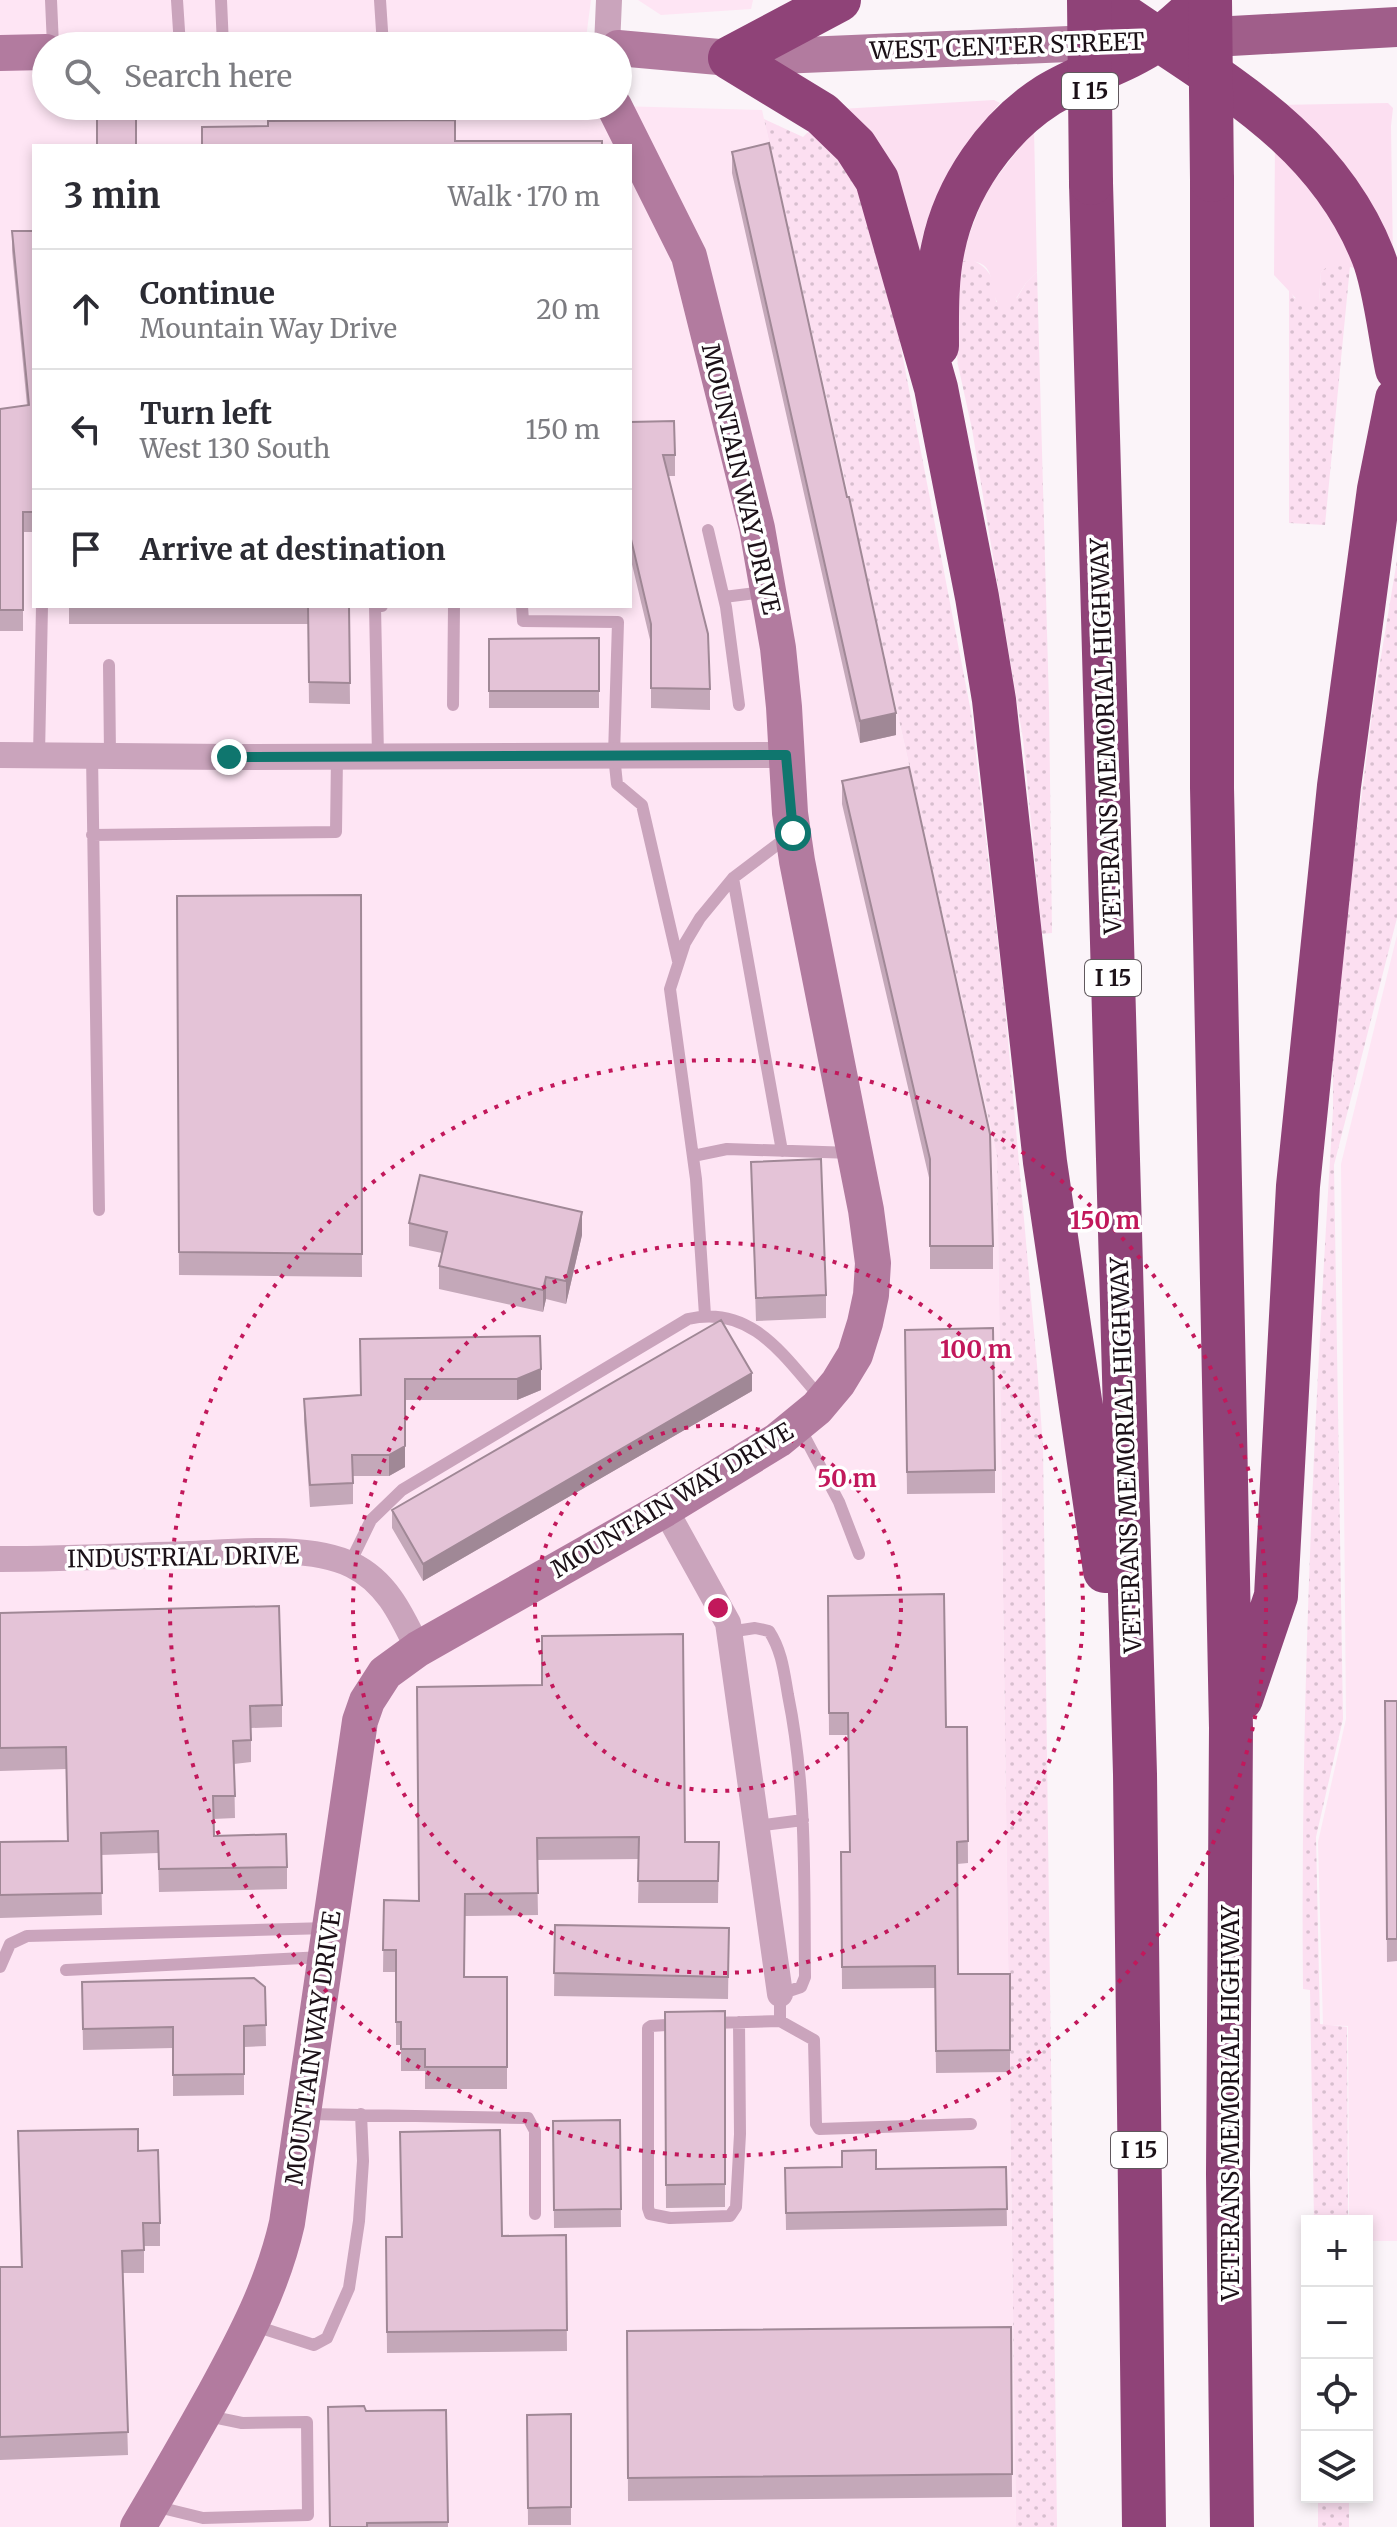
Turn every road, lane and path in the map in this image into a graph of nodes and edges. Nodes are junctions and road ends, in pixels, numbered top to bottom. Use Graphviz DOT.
graph roads {
  1 [pos="51,0"];
  2 [pos="177,0"];
  3 [pos="221,0"];
  4 [pos="380,0"];
  5 [pos="609,0"];
  6 [pos="839,0"];
  7 [pos="1089,0"];
  8 [pos="1101,0"];
  9 [pos="1207,0"];
  10 [pos="1397,27"];
  11 [pos="52,32"];
  12 [pos="179,32"];
  13 [pos="222,32"];
  14 [pos="382,32"];
  15 [pos="608,32"];
  16 [pos="1157,40"];
  17 [pos="632,49"];
  18 [pos="32,52"];
  19 [pos="0,53"];
  20 [pos="730,58"];
  21 [pos="621,120"];
  22 [pos="1397,369"];
  23 [pos="936,388"];
  24 [pos="1397,399"];
  25 [pos="708,530"];
  26 [pos="769,591"];
  27 [pos="724,597"];
  28 [pos="42,608"];
  29 [pos="375,608"];
  30 [pos="454,608"];
  31 [pos="522,608"];
  32 [pos="109,665"];
  33 [pos="453,705"];
  34 [pos="739,705"];
  35 [pos="0,755"];
  36 [pos="39,755"];
  37 [pos="101,755"];
  38 [pos="614,755"];
  39 [pos="786,755"];
  40 [pos="337,756"];
  41 [pos="378,756"];
  42 [pos="793,833"];
  43 [pos="92,835"];
  44 [pos="733,878"];
  45 [pos="679,963"];
  46 [pos="782,1151"];
  47 [pos="855,1154"];
  48 [pos="693,1156"];
  49 [pos="99,1210"];
  50 [pos="705,1315"];
  51 [pos="810,1413"];
  52 [pos="665,1509"];
  53 [pos="859,1554"];
  54 [pos="0,1559"];
  55 [pos="350,1563"];
  56 [pos="729,1632"];
  57 [pos="418,1649"];
  58 [pos="1231,1728"];
  59 [pos="1135,1774"];
  60 [pos="803,1820"];
  61 [pos="756,1826"];
  62 [pos="329,1942"];
  63 [pos="0,1967"];
  64 [pos="66,1970"];
  65 [pos="780,1994"];
  66 [pos="780,2021"];
  67 [pos="739,2022"];
  68 [pos="304,2114"];
  69 [pos="361,2114"];
  70 [pos="971,2124"];
  71 [pos="535,2214"];
  72 [pos="251,2324"];
  73 [pos="203,2415"];
  74 [pos="144,2516"];
  75 [pos="1144,2527"];
  76 [pos="1232,2527"];
  1 -- 11 [label="lane"];
  2 -- 12 [label="lane"];
  3 -- 13 [label="lane"];
  4 -- 14 [label="lane"];
  5 -- 15 [label="street"];
  6 -- 20 [label="highway"];
  7 -- 59 [label="highway, VETERANS MEMORIAL HIGHWAY / I 15, bridge"];
  8 -- 16 [label="highway"];
  9 -- 16 [label="highway"];
  9 -- 58 [label="highway, VETERANS MEMORIAL HIGHWAY, bridge"];
  10 -- 16 [label="main road, WEST CENTER STREET"];
  16 -- 20 [label="street, WEST CENTER STREET"];
  16 -- 22 [label="highway"];
  16 -- 23 [label="highway"];
  17 -- 20 [label="street, WEST CENTER STREET"];
  18 -- 19 [label="street"];
  20 -- 23 [label="highway"];
  21 -- 26 [label="street, MOUNTAIN WAY DRIVE"];
  23 -- 59 [label="highway"];
  24 -- 58 [label="highway"];
  25 -- 27 [label="lane"];
  26 -- 27 [label="lane"];
  26 -- 39 [label="street, MOUNTAIN WAY DRIVE"];
  27 -- 34 [label="lane"];
  28 -- 36 [label="lane"];
  29 -- 41 [label="lane"];
  30 -- 33 [label="lane"];
  31 -- 38 [label="lane"];
  32 -- 37 [label="lane"];
  35 -- 36 [label="street"];
  36 -- 37 [label="street"];
  37 -- 40 [label="street"];
  37 -- 43 [label="lane"];
  38 -- 39 [label="street"];
  38 -- 41 [label="street"];
  38 -- 45 [label="lane"];
  39 -- 42 [label="street, MOUNTAIN WAY DRIVE"];
  40 -- 41 [label="street"];
  40 -- 43 [label="lane"];
  42 -- 44 [label="lane"];
  42 -- 47 [label="street, MOUNTAIN WAY DRIVE"];
  43 -- 49 [label="lane"];
  44 -- 45 [label="lane"];
  44 -- 46 [label="lane"];
  45 -- 48 [label="lane"];
  46 -- 47 [label="lane"];
  46 -- 48 [label="lane"];
  47 -- 51 [label="street, MOUNTAIN WAY DRIVE"];
  48 -- 50 [label="lane"];
  50 -- 51 [label="lane"];
  50 -- 55 [label="lane"];
  51 -- 52 [label="street, MOUNTAIN WAY DRIVE"];
  51 -- 53 [label="lane"];
  52 -- 56 [label="street"];
  52 -- 57 [label="street, MOUNTAIN WAY DRIVE"];
  54 -- 55 [label="street, INDUSTRIAL DRIVE"];
  55 -- 57 [label="street, INDUSTRIAL DRIVE"];
  56 -- 60 [label="lane"];
  56 -- 61 [label="street"];
  57 -- 62 [label="street, MOUNTAIN WAY DRIVE"];
  58 -- 76 [label="highway, VETERANS MEMORIAL HIGHWAY"];
  59 -- 75 [label="highway, VETERANS MEMORIAL HIGHWAY / I 15"];
  60 -- 61 [label="lane"];
  60 -- 65 [label="lane"];
  61 -- 65 [label="street"];
  62 -- 63 [label="lane"];
  62 -- 64 [label="lane"];
  62 -- 68 [label="street, MOUNTAIN WAY DRIVE"];
  65 -- 66 [label="lane"];
  66 -- 67 [label="lane"];
  66 -- 70 [label="lane"];
  67 -- 67 [label="lane"];
  68 -- 69 [label="lane"];
  68 -- 72 [label="street, MOUNTAIN WAY DRIVE"];
  69 -- 71 [label="lane"];
  69 -- 72 [label="lane"];
  72 -- 73 [label="street, MOUNTAIN WAY DRIVE"];
  73 -- 74 [label="street, MOUNTAIN WAY DRIVE"];
  73 -- 74 [label="lane"];
}
